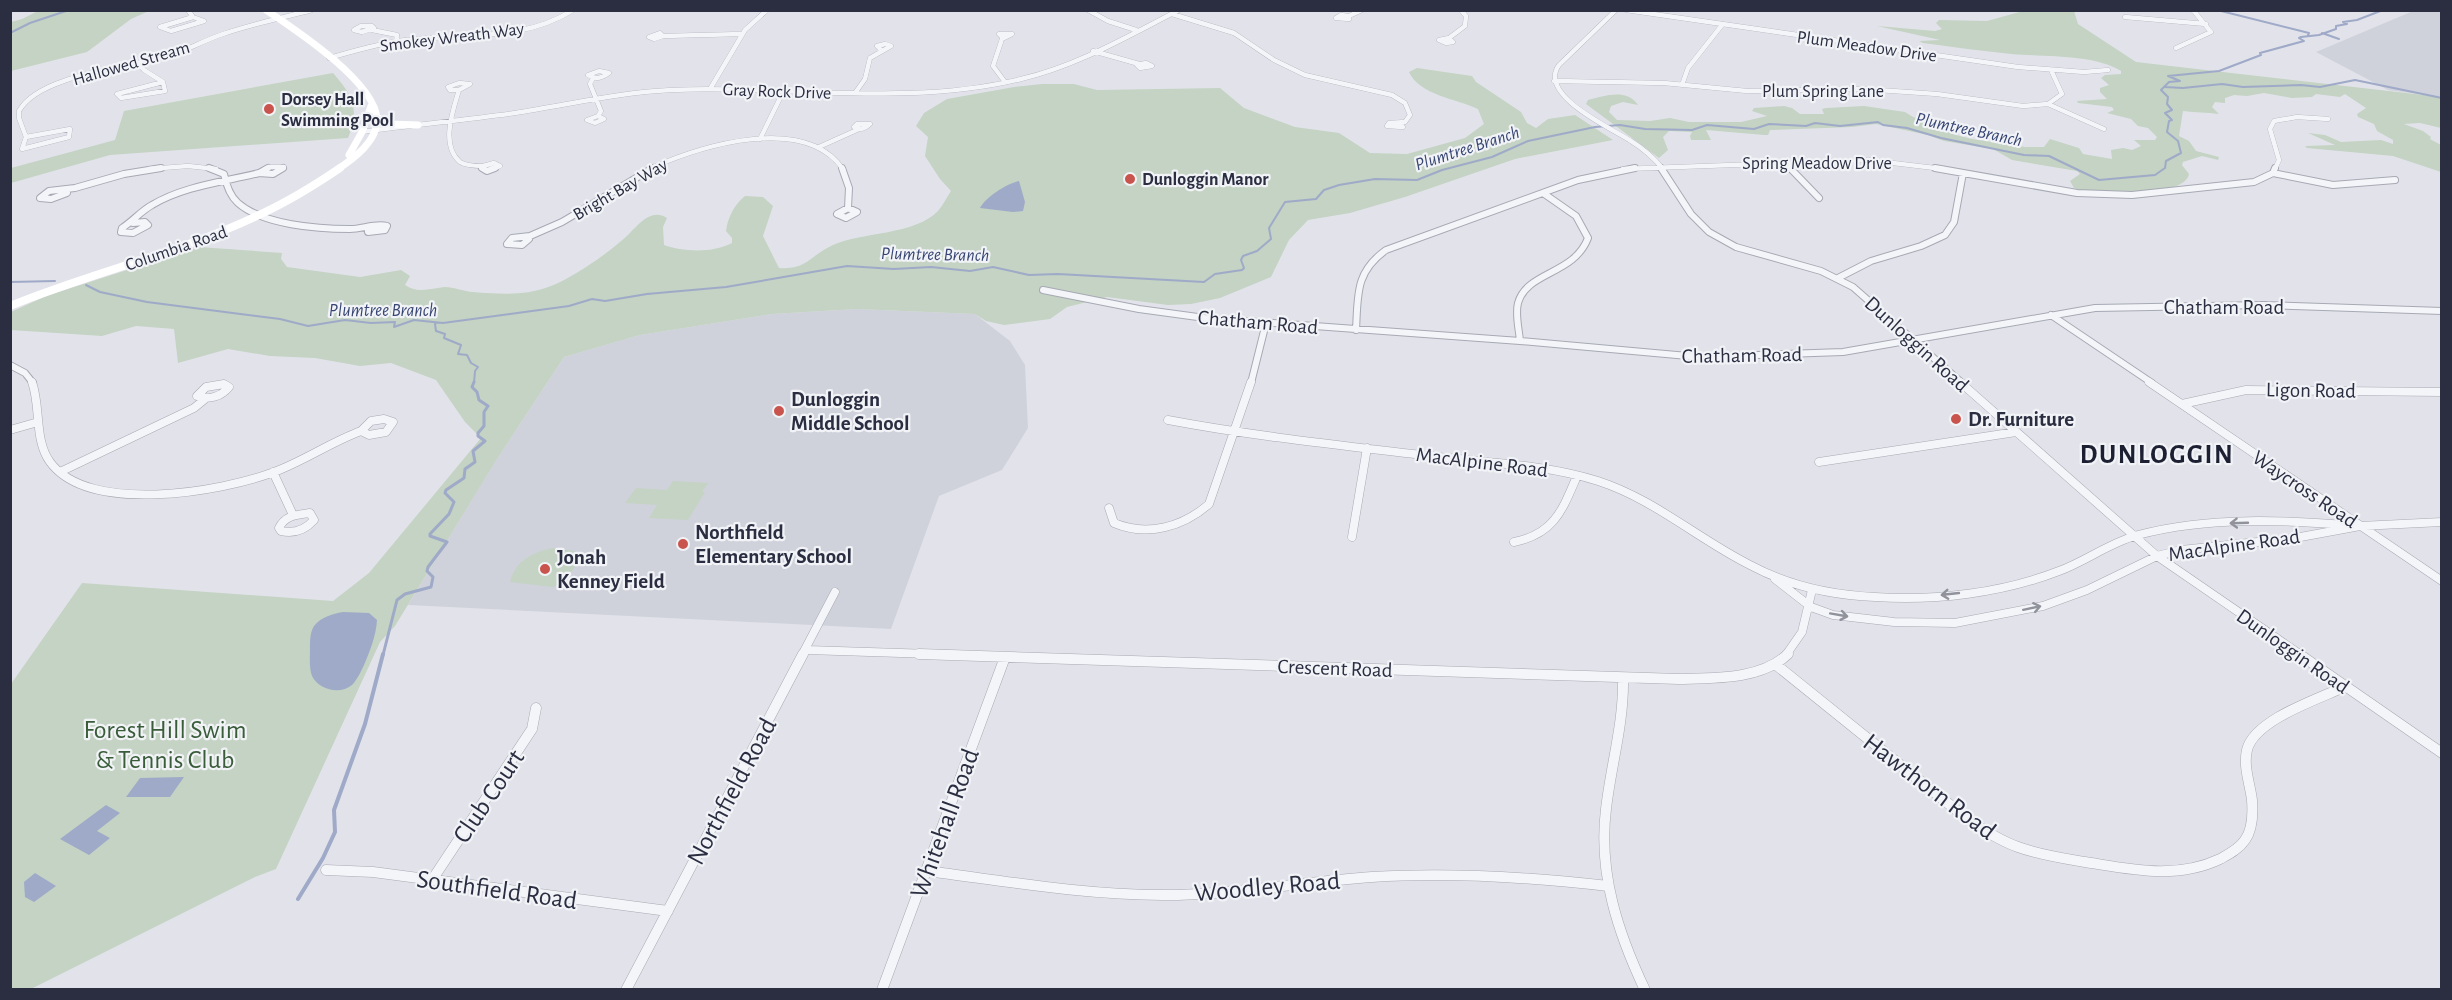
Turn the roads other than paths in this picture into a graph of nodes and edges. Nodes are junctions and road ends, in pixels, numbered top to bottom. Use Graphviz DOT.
graph roads {
  1 [pos="188,10"];
  2 [pos="266,10"];
  3 [pos="312,10"];
  4 [pos="573,10"];
  5 [pos="767,10"];
  6 [pos="1088,10"];
  7 [pos="1179,10"];
  8 [pos="1362,10"];
  9 [pos="1461,10"];
  10 [pos="1616,10"];
  11 [pos="1626,10"];
  12 [pos="2193,10"];
  13 [pos="1172,14"];
  14 [pos="1349,16"];
  15 [pos="193,17"];
  16 [pos="2125,17"];
  17 [pos="278,19"];
  18 [pos="2206,24"];
  19 [pos="1722,25"];
  20 [pos="372,30"];
  21 [pos="1137,30"];
  22 [pos="742,34"];
  23 [pos="663,36"];
  24 [pos="1003,38"];
  25 [pos="1449,38"];
  26 [pos="396,42"];
  27 [pos="2176,48"];
  28 [pos="881,50"];
  29 [pos="1093,51"];
  30 [pos="329,58"];
  31 [pos="138,63"];
  32 [pos="1139,64"];
  33 [pos="2051,70"];
  34 [pos="2108,70"];
  35 [pos="593,78"];
  36 [pos="1554,81"];
  37 [pos="163,82"];
  38 [pos="1005,82"];
  39 [pos="1682,84"];
  40 [pos="710,89"];
  41 [pos="459,90"];
  42 [pos="783,92"];
  43 [pos="855,93"];
  44 [pos="595,99"];
  45 [pos="2048,104"];
  46 [pos="370,106"];
  47 [pos="598,116"];
  48 [pos="377,117"];
  49 [pos="2328,119"];
  50 [pos="450,121"];
  51 [pos="1400,123"];
  52 [pos="418,125"];
  53 [pos="859,129"];
  54 [pos="2104,129"];
  55 [pos="374,131"];
  56 [pos="362,132"];
  57 [pos="26,137"];
  58 [pos="760,139"];
  59 [pos="819,147"];
  60 [pos="1784,161"];
  61 [pos="483,166"];
  62 [pos="1660,166"];
  63 [pos="259,173"];
  64 [pos="333,173"];
  65 [pos="1963,173"];
  66 [pos="2274,173"];
  67 [pos="2395,180"];
  68 [pos="226,182"];
  69 [pos="67,190"];
  70 [pos="1542,193"];
  71 [pos="1820,198"];
  72 [pos="848,208"];
  73 [pos="262,215"];
  74 [pos="133,223"];
  75 [pos="368,228"];
  76 [pos="527,237"];
  77 [pos="1838,278"];
  78 [pos="1043,290"];
  79 [pos="10,306"];
  80 [pos="2442,311"];
  81 [pos="2051,315"];
  82 [pos="1266,323"];
  83 [pos="1356,330"];
  84 [pos="1910,340"];
  85 [pos="1521,341"];
  86 [pos="10,365"];
  87 [pos="2442,392"];
  88 [pos="205,399"];
  89 [pos="2181,404"];
  90 [pos="1168,420"];
  91 [pos="38,422"];
  92 [pos="10,430"];
  93 [pos="361,431"];
  94 [pos="1234,432"];
  95 [pos="2016,432"];
  96 [pos="1367,448"];
  97 [pos="1819,462"];
  98 [pos="60,472"];
  99 [pos="273,472"];
  100 [pos="1577,476"];
  101 [pos="1108,508"];
  102 [pos="293,515"];
  103 [pos="2442,522"];
  104 [pos="2360,526"];
  105 [pos="2134,536"];
  106 [pos="1352,537"];
  107 [pos="1514,542"];
  108 [pos="2157,556"];
  109 [pos="1772,576"];
  110 [pos="2442,580"];
  111 [pos="1812,590"];
  112 [pos="835,592"];
  113 [pos="1811,608"];
  114 [pos="807,650"];
  115 [pos="1005,657"];
  116 [pos="1775,664"];
  117 [pos="1623,678"];
  118 [pos="2344,687"];
  119 [pos="536,708"];
  120 [pos="2442,753"];
  121 [pos="326,870"];
  122 [pos="927,871"];
  123 [pos="432,880"];
  124 [pos="1608,886"];
  125 [pos="668,911"];
  126 [pos="626,990"];
  127 [pos="882,990"];
  128 [pos="1646,990"];
  1 -- 15 [label="street"];
  2 -- 17 [label="street"];
  3 -- 17 [label="street, Hallowed Stream"];
  4 -- 26 [label="street, Smokey Wreath Way"];
  5 -- 22 [label="street"];
  6 -- 21 [label="street"];
  7 -- 13 [label="street, Gray Rock Drive"];
  8 -- 14 [label="street"];
  9 -- 25 [label="street"];
  10 -- 36 [label="street"];
  11 -- 19 [label="street, Plum Meadow Drive"];
  12 -- 18 [label="street"];
  13 -- 21 [label="street, Gray Rock Drive"];
  13 -- 51 [label="street"];
  15 -- 15 [label="street"];
  16 -- 18 [label="street"];
  17 -- 30 [label="street"];
  17 -- 31 [label="street, Hallowed Stream"];
  18 -- 27 [label="street"];
  19 -- 33 [label="street, Plum Meadow Drive"];
  19 -- 39 [label="street"];
  20 -- 26 [label="street"];
  21 -- 29 [label="street, Gray Rock Drive"];
  22 -- 23 [label="street"];
  22 -- 40 [label="street"];
  24 -- 38 [label="street"];
  26 -- 30 [label="street, Smokey Wreath Way"];
  28 -- 43 [label="street"];
  29 -- 32 [label="street"];
  29 -- 38 [label="street, Gray Rock Drive"];
  30 -- 46 [label="street"];
  31 -- 37 [label="street"];
  31 -- 57 [label="street, Hallowed Stream"];
  33 -- 34 [label="street, Plum Meadow Drive"];
  33 -- 45 [label="street"];
  35 -- 44 [label="street"];
  36 -- 39 [label="street, Plum Spring Lane"];
  36 -- 62 [label="street, Dunloggin Road"];
  37 -- 37 [label="street"];
  38 -- 43 [label="street, Gray Rock Drive"];
  39 -- 45 [label="street, Plum Spring Lane"];
  40 -- 42 [label="street, Gray Rock Drive"];
  40 -- 44 [label="street, Gray Rock Drive"];
  41 -- 50 [label="street"];
  42 -- 43 [label="street, Gray Rock Drive"];
  42 -- 58 [label="street"];
  44 -- 47 [label="street"];
  44 -- 50 [label="street, Gray Rock Drive"];
  45 -- 54 [label="street"];
  46 -- 48 [label="street"];
  46 -- 56 [label="street, Columbia Road"];
  48 -- 52 [label="street"];
  48 -- 55 [label="street, Columbia Road"];
  49 -- 66 [label="street"];
  50 -- 52 [label="street, Gray Rock Drive"];
  50 -- 61 [label="street"];
  52 -- 55 [label="street, Gray Rock Drive"];
  53 -- 59 [label="street"];
  55 -- 56 [label="street, Gray Rock Drive"];
  55 -- 64 [label="street, Columbia Road"];
  56 -- 64 [label="street, Columbia Road"];
  57 -- 57 [label="street"];
  58 -- 59 [label="street, Bright Bay Way"];
  58 -- 76 [label="street, Bright Bay Way"];
  59 -- 72 [label="street"];
  60 -- 62 [label="street, Spring Meadow Drive"];
  60 -- 65 [label="street, Spring Meadow Drive"];
  60 -- 71 [label="street"];
  62 -- 70 [label="street, Spring Meadow Drive"];
  62 -- 77 [label="street, Dunloggin Road"];
  63 -- 68 [label="street"];
  64 -- 73 [label="street, Columbia Road"];
  65 -- 66 [label="street, Spring Meadow Drive"];
  65 -- 77 [label="street"];
  66 -- 67 [label="street"];
  68 -- 69 [label="street"];
  68 -- 73 [label="street"];
  68 -- 74 [label="street"];
  70 -- 83 [label="street, Spring Meadow Drive"];
  70 -- 85 [label="street"];
  73 -- 75 [label="street"];
  73 -- 79 [label="street, Columbia Road"];
  77 -- 84 [label="street, Dunloggin Road"];
  78 -- 82 [label="street, Chatham Road"];
  80 -- 81 [label="street, Chatham Road"];
  81 -- 84 [label="street, Chatham Road"];
  81 -- 89 [label="street, Waycross Road"];
  82 -- 83 [label="street, Chatham Road"];
  82 -- 94 [label="street"];
  83 -- 85 [label="street, Chatham Road"];
  84 -- 85 [label="street, Chatham Road"];
  84 -- 95 [label="street, Dunloggin Road"];
  86 -- 91 [label="street"];
  87 -- 89 [label="street, Ligon Road"];
  88 -- 98 [label="street"];
  89 -- 104 [label="street, Waycross Road"];
  90 -- 94 [label="street, MacAlpine Road"];
  91 -- 92 [label="street"];
  91 -- 98 [label="street"];
  93 -- 99 [label="street"];
  94 -- 96 [label="street, MacAlpine Road"];
  94 -- 101 [label="street"];
  95 -- 97 [label="street"];
  95 -- 105 [label="street, Dunloggin Road"];
  96 -- 100 [label="street, MacAlpine Road"];
  96 -- 106 [label="street"];
  98 -- 99 [label="street"];
  99 -- 102 [label="street"];
  100 -- 107 [label="street"];
  100 -- 109 [label="street, MacAlpine Road"];
  103 -- 104 [label="street, MacAlpine Road"];
  104 -- 105 [label="street, MacAlpine Road, one-way"];
  104 -- 108 [label="street, MacAlpine Road"];
  104 -- 110 [label="street, Waycross Road"];
  105 -- 108 [label="street, Dunloggin Road"];
  105 -- 111 [label="street, MacAlpine Road, one-way"];
  113 -- 108 [label="street, MacAlpine Road, one-way"];
  108 -- 118 [label="street, Dunloggin Road"];
  109 -- 111 [label="street, MacAlpine Road"];
  109 -- 113 [label="street, MacAlpine Road"];
  111 -- 113 [label="street"];
  112 -- 114 [label="street, Northfield Road"];
  113 -- 116 [label="street"];
  114 -- 115 [label="street, Crescent Road"];
  114 -- 125 [label="street, Northfield Road"];
  115 -- 117 [label="street, Crescent Road"];
  115 -- 122 [label="street, Whitehall Road"];
  116 -- 117 [label="street, Crescent Road"];
  116 -- 118 [label="street, Hawthorn Road"];
  117 -- 124 [label="street"];
  118 -- 120 [label="street, Dunloggin Road"];
  119 -- 123 [label="street, Club Court"];
  121 -- 123 [label="street, Southfield Road"];
  122 -- 124 [label="street, Woodley Road"];
  122 -- 127 [label="street, Whitehall Road"];
  123 -- 125 [label="street, Southfield Road"];
  124 -- 128 [label="street"];
  125 -- 126 [label="street, Northfield Road"];
}
